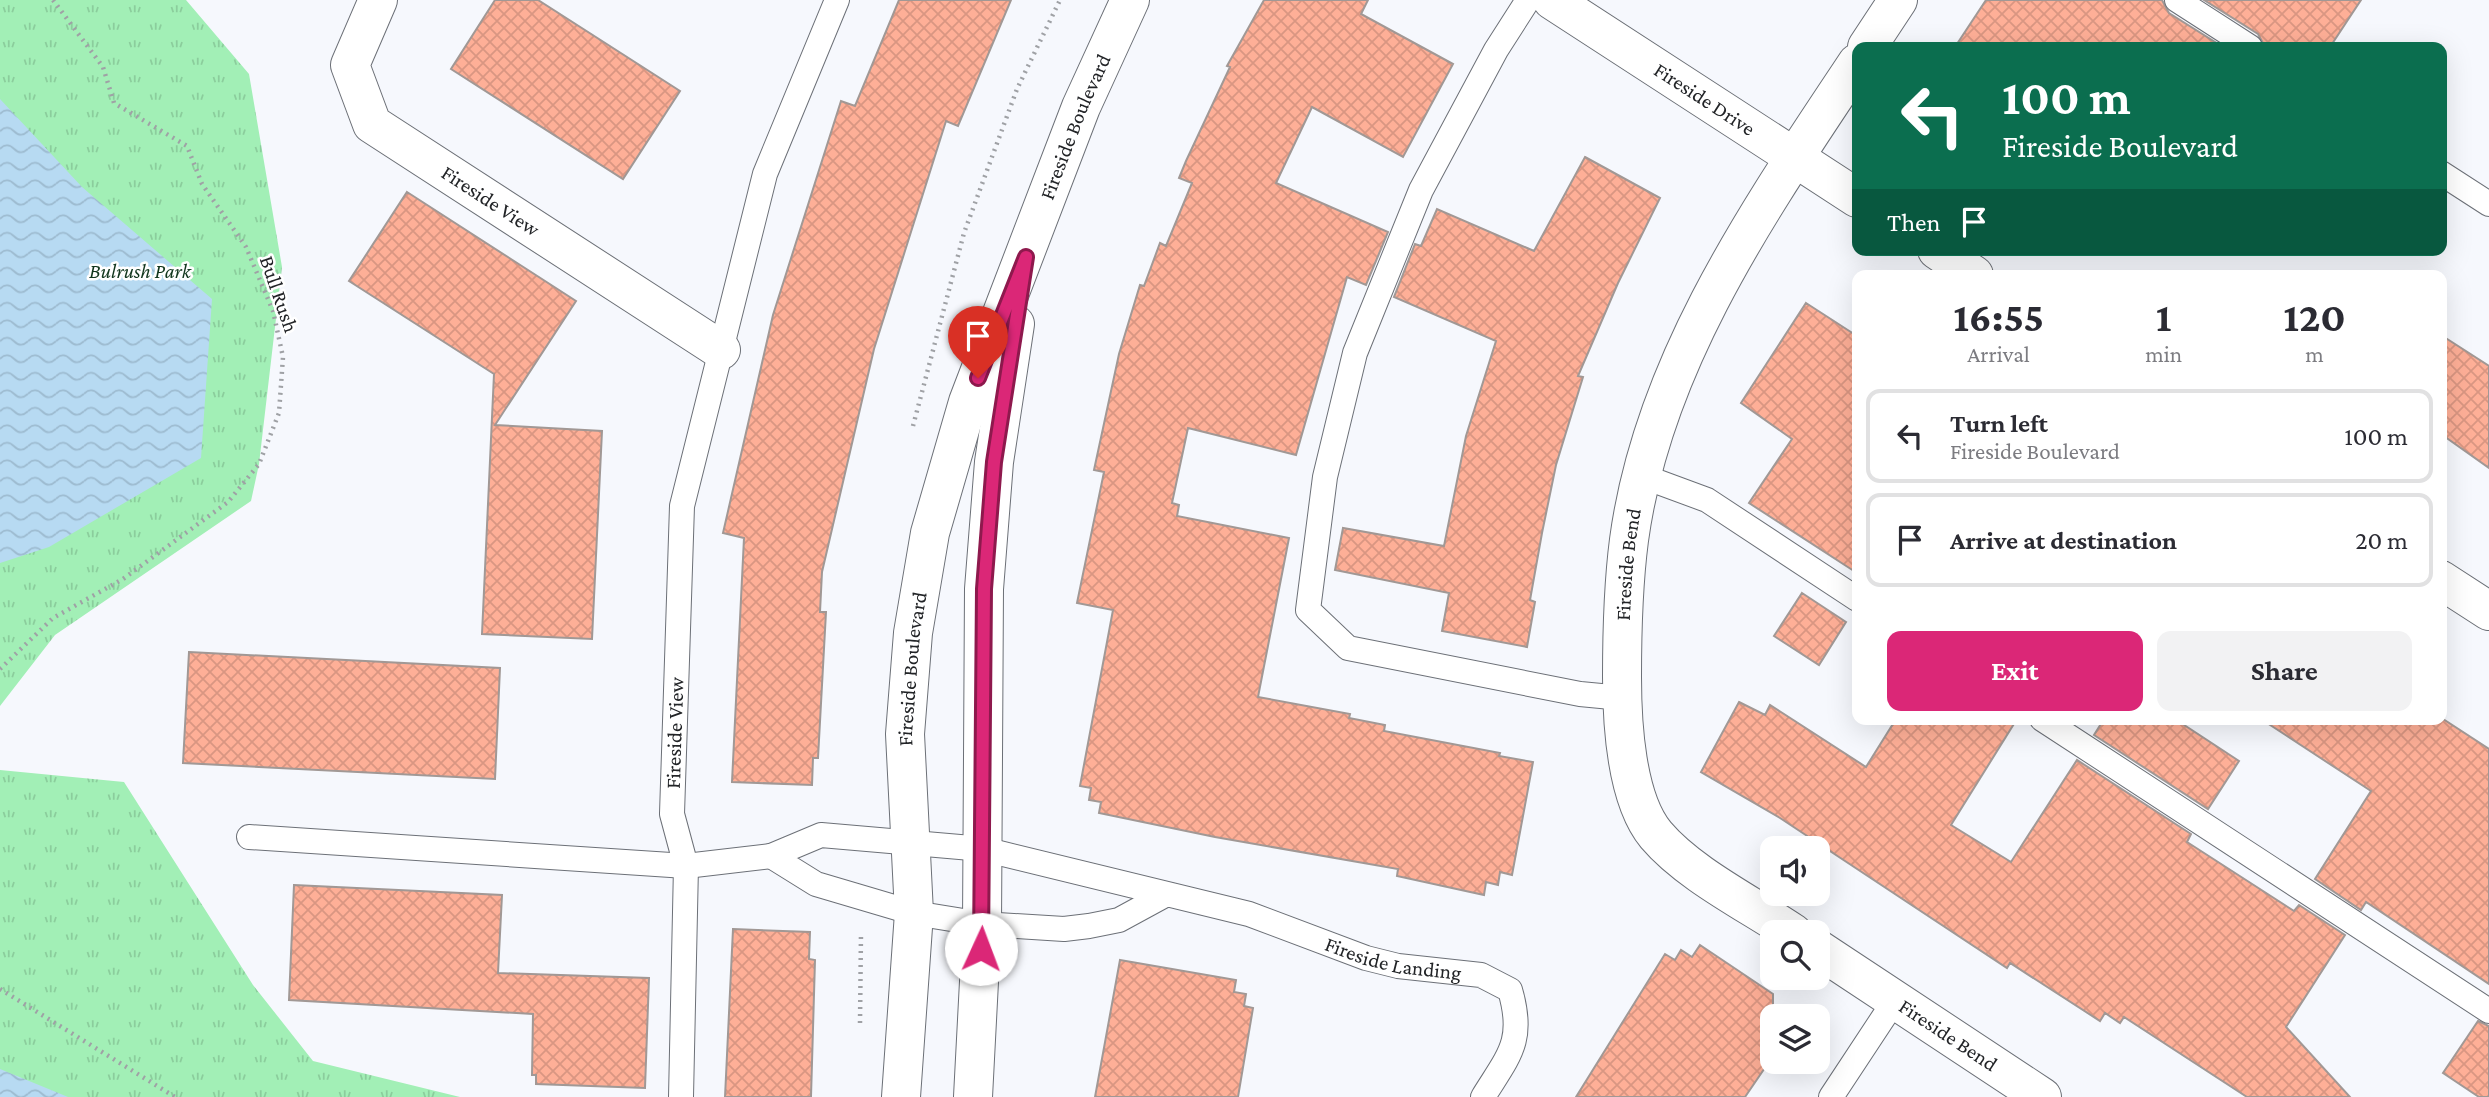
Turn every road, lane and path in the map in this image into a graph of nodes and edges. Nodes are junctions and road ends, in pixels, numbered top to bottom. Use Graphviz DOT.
graph roads {
  1 [pos="53,0"];
  2 [pos="378,0"];
  3 [pos="837,0"];
  4 [pos="1130,0"];
  5 [pos="1528,0"];
  6 [pos="1552,0"];
  7 [pos="1898,0"];
  8 [pos="2177,0"];
  9 [pos="1870,42"];
  10 [pos="2241,42"];
  11 [pos="1852,71"];
  12 [pos="1795,158"];
  13 [pos="2447,177"];
  14 [pos="1852,195"];
  15 [pos="2489,204"];
  16 [pos="1946,256"];
  17 [pos="1026,257"];
  18 [pos="1967,270"];
  19 [pos="721,350"];
  20 [pos="1642,476"];
  21 [pos="2447,584"];
  22 [pos="1852,595"];
  23 [pos="2489,611"];
  24 [pos="0,669"];
  25 [pos="1622,698"];
  26 [pos="2051,725"];
  27 [pos="249,837"];
  28 [pos="914,845"];
  29 [pos="983,849"];
  30 [pos="771,856"];
  31 [pos="686,866"];
  32 [pos="1165,895"];
  33 [pos="914,913"];
  34 [pos="1774,920"];
  35 [pos="982,924"];
  36 [pos="1830,957"];
  37 [pos="0,989"];
  38 [pos="1895,1000"];
  39 [pos="2489,1011"];
  40 [pos="175,1097"];
  41 [pos="681,1097"];
  42 [pos="901,1097"];
  43 [pos="973,1097"];
  44 [pos="1483,1097"];
  45 [pos="1831,1097"];
  46 [pos="2042,1097"];
  1 -- 24 [label="path, Bull Rush"];
  2 -- 19 [label="street, Fireside View"];
  3 -- 19 [label="lane, Fireside View"];
  4 -- 17 [label="street, Fireside Boulevard"];
  5 -- 25 [label="lane"];
  6 -- 12 [label="street, Fireside Drive"];
  7 -- 9 [label="street"];
  8 -- 10 [label="lane"];
  11 -- 12 [label="street, Fireside Bend"];
  12 -- 14 [label="street, Fireside Drive"];
  12 -- 20 [label="street, Fireside Bend"];
  13 -- 15 [label="lane"];
  16 -- 18 [label="street"];
  17 -- 28 [label="street, Fireside Boulevard"];
  17 -- 29 [label="street, Fireside Boulevard"];
  19 -- 31 [label="lane, Fireside View"];
  20 -- 22 [label="lane"];
  20 -- 25 [label="street, Fireside Bend"];
  21 -- 23 [label="street"];
  25 -- 34 [label="street, Fireside Bend"];
  26 -- 39 [label="lane"];
  27 -- 31 [label="lane"];
  28 -- 29 [label="lane, Fireside Landing"];
  28 -- 30 [label="lane"];
  28 -- 33 [label="street, Fireside Boulevard"];
  29 -- 32 [label="lane, Fireside Landing"];
  29 -- 35 [label="street, Fireside Boulevard"];
  30 -- 31 [label="lane"];
  30 -- 33 [label="lane"];
  31 -- 41 [label="lane, Fireside View"];
  32 -- 35 [label="lane"];
  32 -- 44 [label="lane, Fireside Landing"];
  33 -- 35 [label="lane"];
  33 -- 42 [label="street, Fireside Boulevard"];
  35 -- 43 [label="street, Fireside Boulevard"];
  36 -- 38 [label="street, Fireside Bend"];
  37 -- 40 [label="path"];
  38 -- 45 [label="lane"];
  38 -- 46 [label="street, Fireside Bend"];
}
